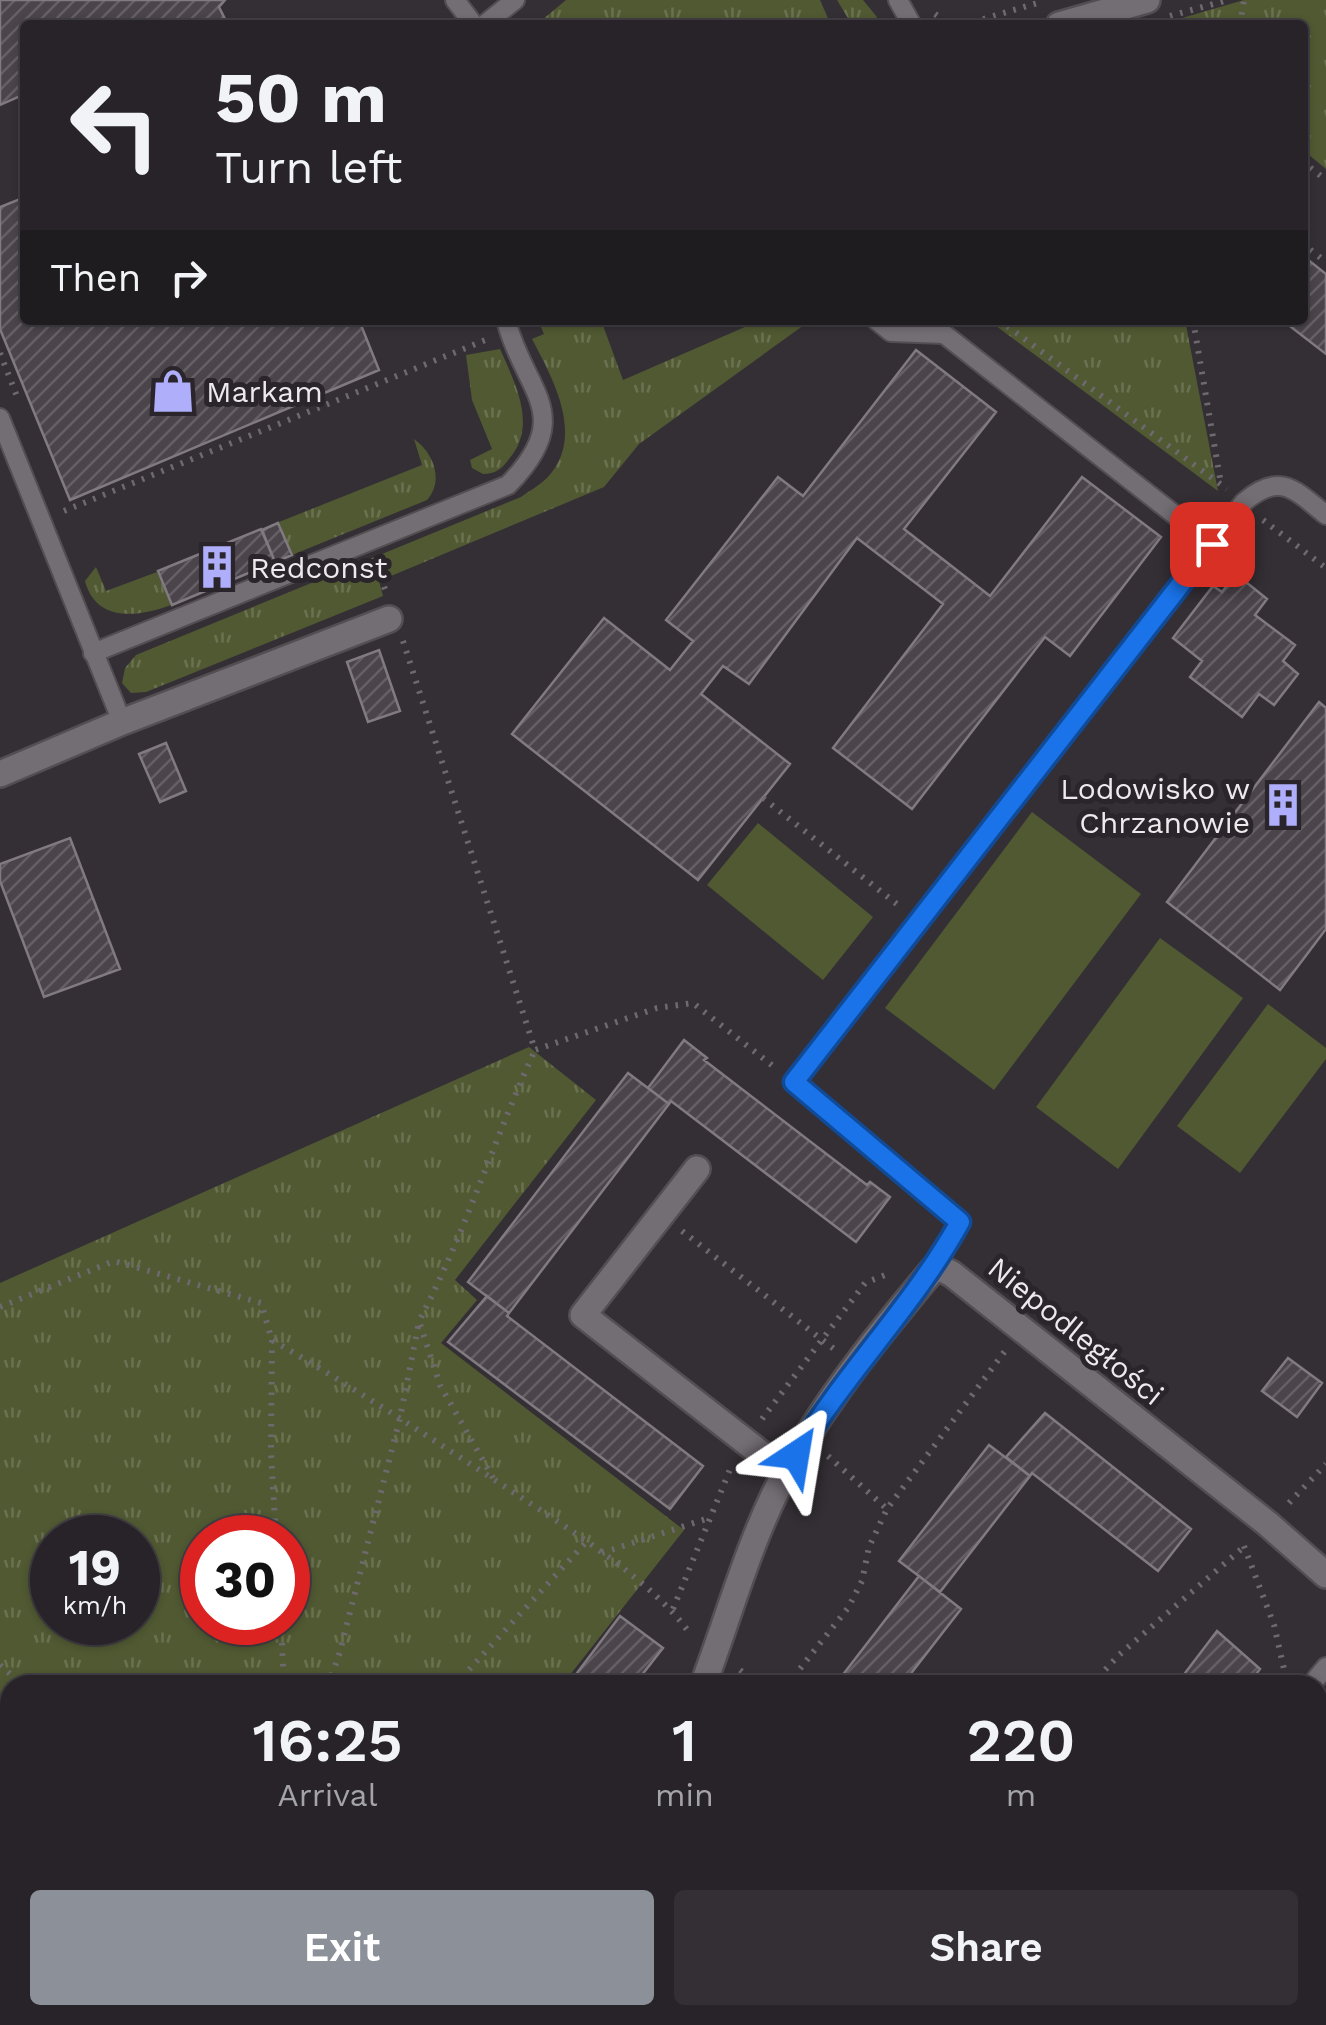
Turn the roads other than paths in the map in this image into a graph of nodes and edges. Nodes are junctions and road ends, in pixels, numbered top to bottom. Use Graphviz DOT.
graph roads {
  1 [pos="515,0"];
  2 [pos="1152,10"];
  3 [pos="490,20"];
  4 [pos="1090,20"];
  5 [pos="508,325"];
  6 [pos="882,325"];
  7 [pos="0,418"];
  8 [pos="1326,515"];
  9 [pos="1212,544"];
  10 [pos="392,618"];
  11 [pos="93,653"];
  12 [pos="122,722"];
  13 [pos="0,774"];
  14 [pos="697,1169"];
  15 [pos="936,1266"];
  16 [pos="786,1473"];
  17 [pos="1326,1575"];
  18 [pos="706,1675"];
  1 -- 3 [label="lane"];
  2 -- 4 [label="street"];
  5 -- 11 [label="lane"];
  6 -- 9 [label="lane"];
  7 -- 11 [label="lane"];
  8 -- 9 [label="lane"];
  9 -- 15 [label="lane"];
  10 -- 12 [label="street"];
  11 -- 12 [label="lane"];
  12 -- 13 [label="street"];
  14 -- 16 [label="street"];
  15 -- 16 [label="street"];
  15 -- 17 [label="street, Niepodległości"];
  16 -- 18 [label="street"];
}
